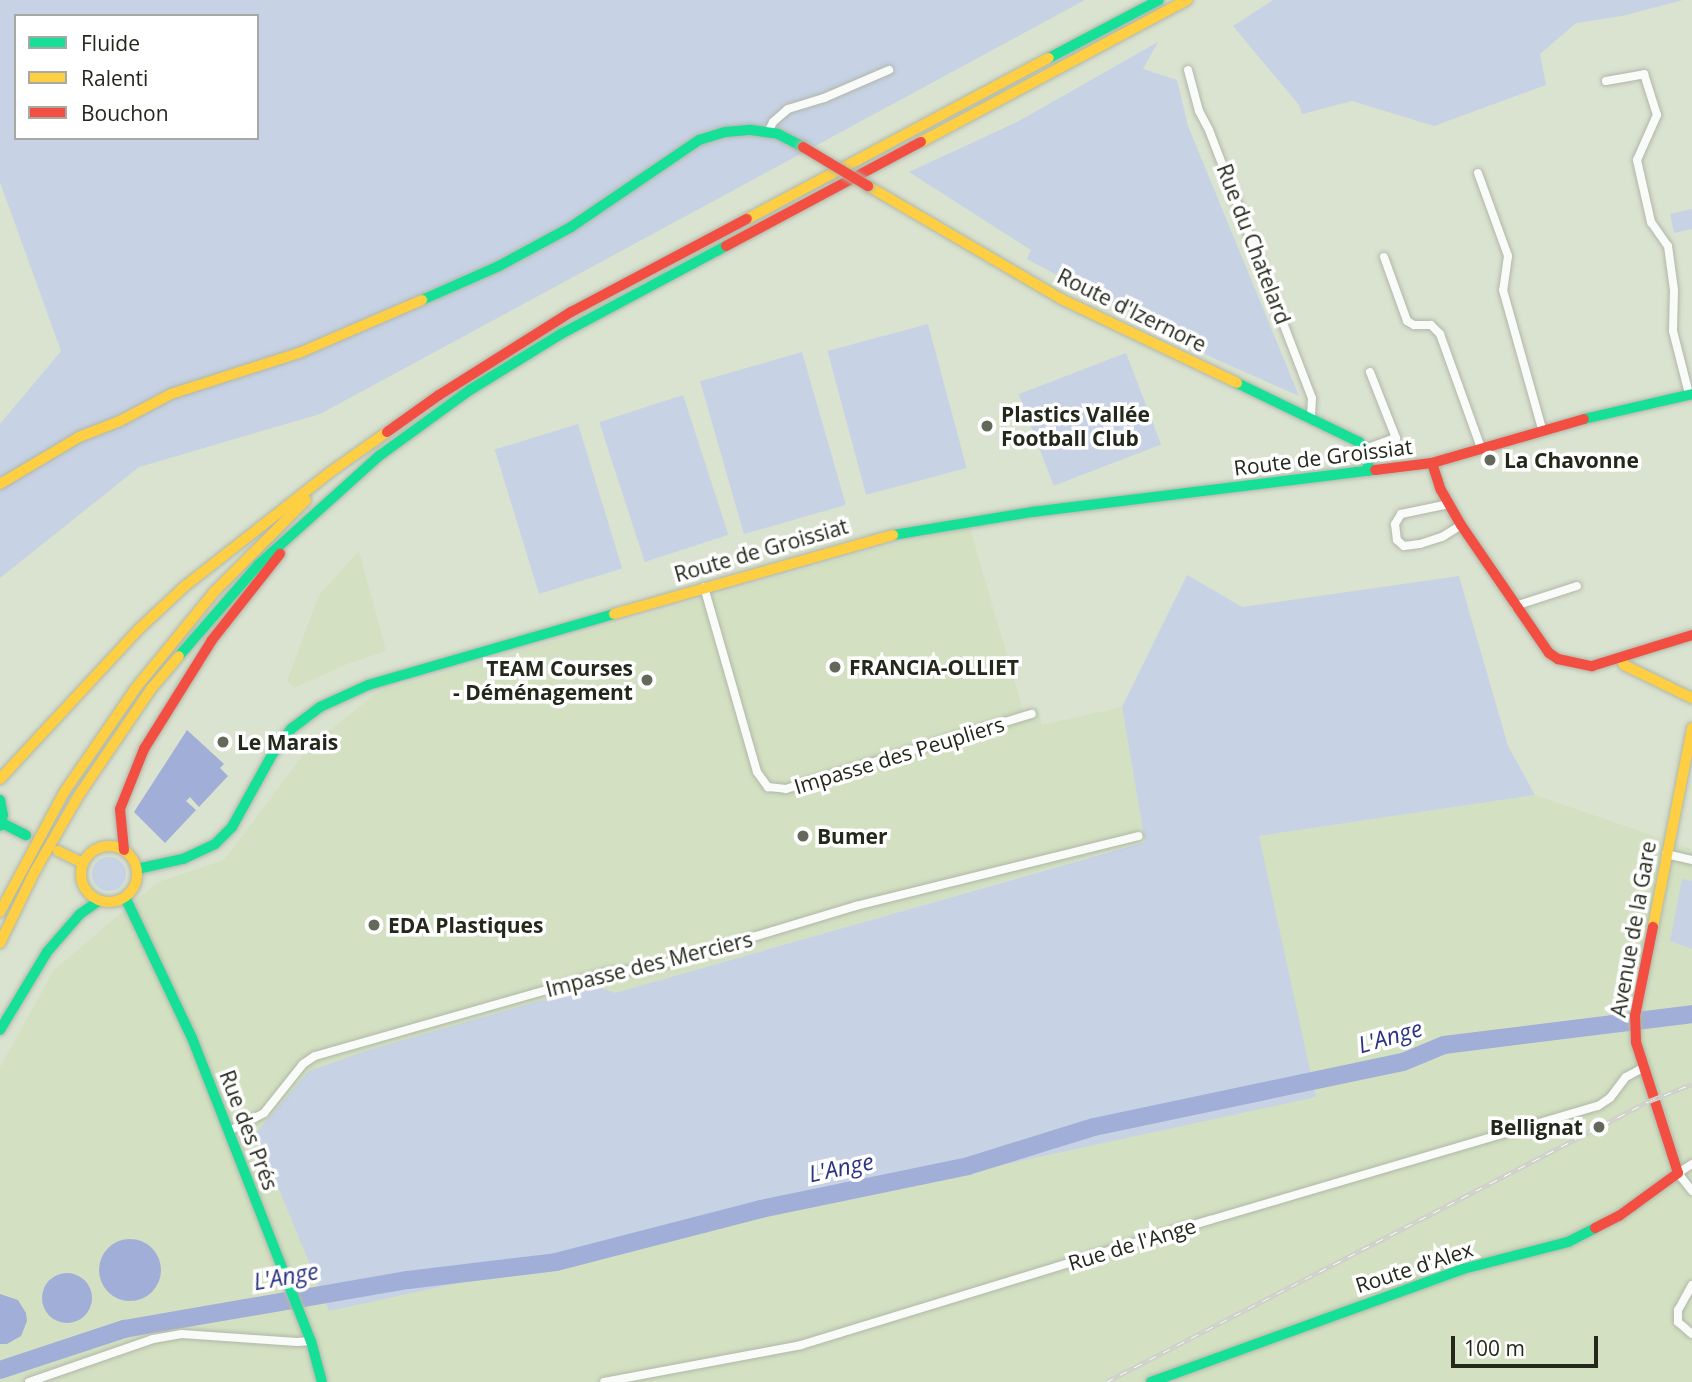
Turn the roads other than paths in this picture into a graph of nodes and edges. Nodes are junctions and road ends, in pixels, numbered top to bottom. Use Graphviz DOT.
graph roads {
  1 [pos="1159,0"];
  2 [pos="1187,0"];
  3 [pos="1188,70"];
  4 [pos="889,71"];
  5 [pos="1606,81"];
  6 [pos="768,132"];
  7 [pos="1478,173"];
  8 [pos="1384,257"];
  9 [pos="1370,372"];
  10 [pos="1691,394"];
  11 [pos="1311,419"];
  12 [pos="402,421"];
  13 [pos="1542,429"];
  14 [pos="1481,448"];
  15 [pos="1365,449"];
  16 [pos="1432,463"];
  17 [pos="1369,471"];
  18 [pos="0,484"];
  19 [pos="1449,504"];
  20 [pos="315,510"];
  21 [pos="1461,525"];
  22 [pos="1577,586"];
  23 [pos="704,587"];
  24 [pos="1515,606"];
  25 [pos="1692,635"];
  26 [pos="1621,658"];
  27 [pos="1692,698"];
  28 [pos="1032,714"];
  29 [pos="1692,728"];
  30 [pos="1689,763"];
  31 [pos="0,779"];
  32 [pos="0,800"];
  33 [pos="1,824"];
  34 [pos="26,835"];
  35 [pos="1138,836"];
  36 [pos="124,850"];
  37 [pos="58,851"];
  38 [pos="1667,854"];
  39 [pos="1692,860"];
  40 [pos="83,863"];
  41 [pos="137,869"];
  42 [pos="125,897"];
  43 [pos="100,900"];
  44 [pos="0,912"];
  45 [pos="0,943"];
  46 [pos="0,1030"];
  47 [pos="1643,1068"];
  48 [pos="229,1131"];
  49 [pos="1692,1164"];
  50 [pos="1678,1173"];
  51 [pos="1692,1191"];
  52 [pos="1692,1284"];
  53 [pos="1692,1334"];
  54 [pos="311,1341"];
  55 [pos="29,1382"];
  56 [pos="322,1382"];
  57 [pos="604,1382"];
  58 [pos="1151,1382"];
  1 -- 12 [label="main road"];
  2 -- 20 [label="main road"];
  3 -- 11 [label="street, Rue du Chatelard"];
  4 -- 6 [label="street"];
  5 -- 10 [label="street"];
  6 -- 11 [label="main road, Route d'Izernore, bridge"];
  6 -- 18 [label="main road"];
  7 -- 13 [label="street"];
  8 -- 14 [label="street"];
  9 -- 15 [label="street"];
  10 -- 13 [label="main road, Route de Groissiat"];
  11 -- 15 [label="main road, Route d'Izernore"];
  12 -- 31 [label="main road"];
  12 -- 44 [label="main road"];
  13 -- 14 [label="main road, Route de Groissiat"];
  14 -- 16 [label="main road, Route de Groissiat"];
  15 -- 17 [label="main road"];
  16 -- 17 [label="main road, Route de Groissiat"];
  16 -- 19 [label="main road"];
  17 -- 23 [label="main road, Route de Groissiat"];
  19 -- 21 [label="main road"];
  19 -- 21 [label="street"];
  20 -- 36 [label="main road"];
  20 -- 45 [label="main road"];
  21 -- 24 [label="main road"];
  22 -- 24 [label="street"];
  23 -- 28 [label="street, Impasse des Peupliers"];
  23 -- 41 [label="main road, Route de Groissiat"];
  24 -- 26 [label="main road"];
  25 -- 26 [label="main road"];
  26 -- 27 [label="main road"];
  29 -- 30 [label="main road, Avenue de la Gare"];
  30 -- 38 [label="main road, Avenue de la Gare"];
  32 -- 33 [label="main road"];
  33 -- 34 [label="main road"];
  35 -- 48 [label="street, Impasse des Merciers"];
  36 -- 40 [label="main road"];
  36 -- 41 [label="main road"];
  37 -- 40 [label="main road"];
  38 -- 39 [label="street"];
  38 -- 47 [label="main road, Avenue de la Gare"];
  40 -- 43 [label="main road"];
  41 -- 42 [label="main road"];
  42 -- 43 [label="main road"];
  42 -- 48 [label="main road, Rue des Prés"];
  43 -- 46 [label="main road"];
  47 -- 50 [label="main road, Avenue de la Gare"];
  47 -- 57 [label="street, Rue de l'Ange"];
  48 -- 54 [label="main road, Rue des Prés"];
  49 -- 50 [label="street"];
  50 -- 51 [label="street"];
  50 -- 58 [label="main road, Route d'Alex"];
  52 -- 53 [label="street"];
  54 -- 55 [label="street"];
  54 -- 56 [label="main road, Rue des Prés"];
}
